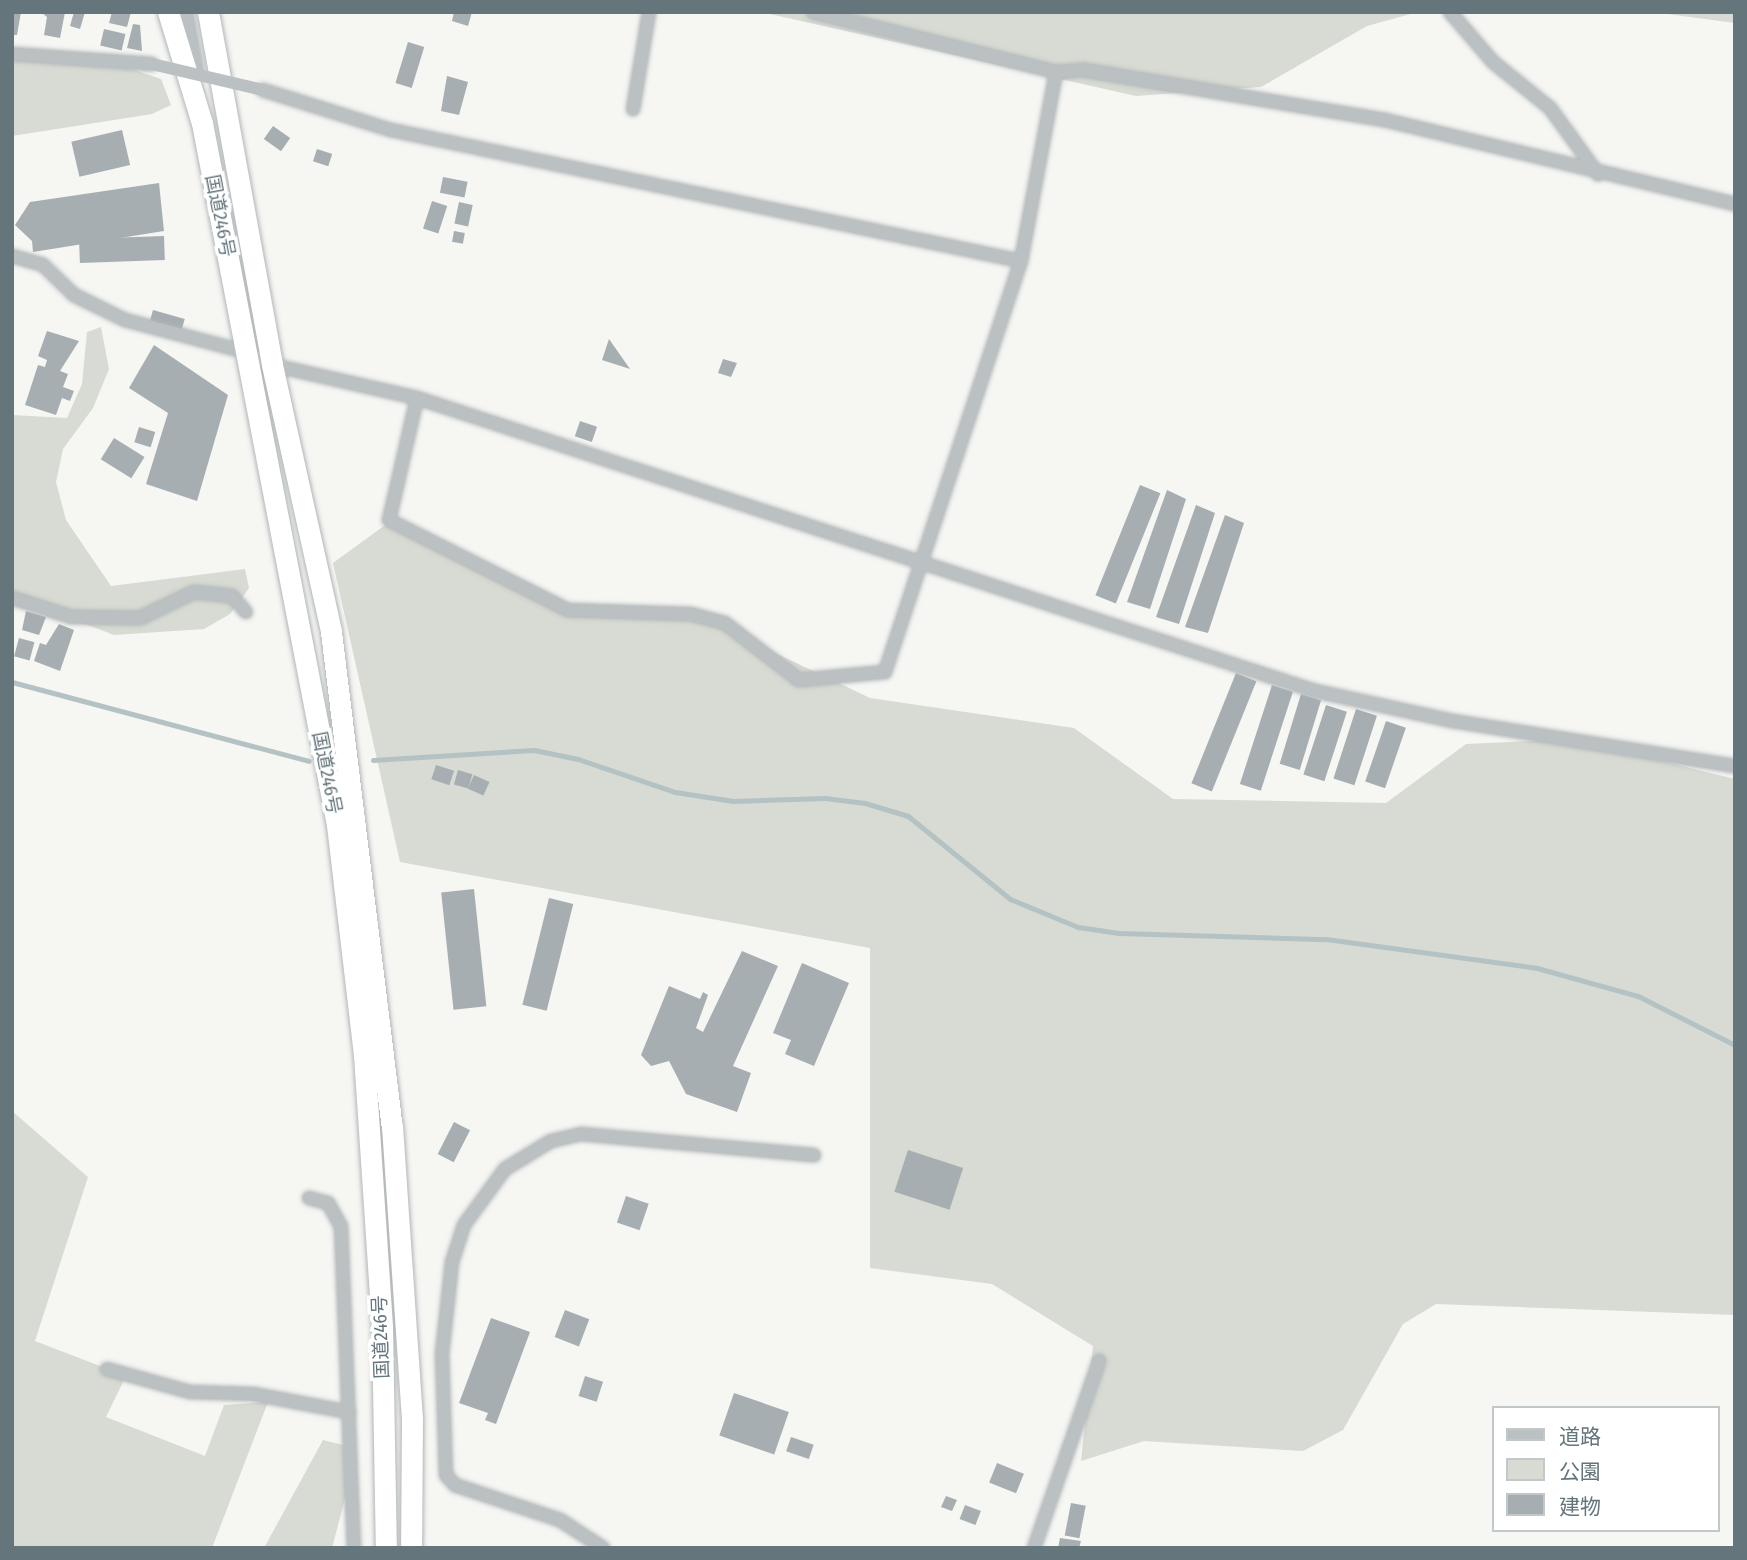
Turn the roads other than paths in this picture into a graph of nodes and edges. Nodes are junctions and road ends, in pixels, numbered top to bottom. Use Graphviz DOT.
graph roads {
  1 [pos="168,12"];
  2 [pos="184,12"];
  3 [pos="201,12"];
  4 [pos="208,12"];
  5 [pos="649,12"];
  6 [pos="813,12"];
  7 [pos="1450,12"];
  8 [pos="12,54"];
  9 [pos="1056,72"];
  10 [pos="225,104"];
  11 [pos="633,109"];
  12 [pos="202,123"];
  13 [pos="1598,174"];
  14 [pos="1735,204"];
  15 [pos="12,256"];
  16 [pos="1021,261"];
  17 [pos="246,352"];
  18 [pos="272,365"];
  19 [pos="417,398"];
  20 [pos="925,562"];
  21 [pos="12,598"];
  22 [pos="246,612"];
  23 [pos="1735,766"];
  24 [pos="814,1155"];
  25 [pos="309,1198"];
  26 [pos="1098,1361"];
  27 [pos="107,1369"];
  28 [pos="349,1412"];
  29 [pos="354,1548"];
  30 [pos="386,1548"];
  31 [pos="411,1548"];
  32 [pos="603,1548"];
  33 [pos="1034,1548"];
  1 -- 12 [label="highway, 国道246号"];
  2 -- 12 [label="street"];
  3 -- 10 [label="street"];
  4 -- 10 [label="highway, 国道246号"];
  5 -- 11 [label="street"];
  6 -- 9 [label="street"];
  7 -- 13 [label="street"];
  8 -- 16 [label="street, bridge"];
  9 -- 13 [label="street"];
  9 -- 16 [label="street"];
  10 -- 18 [label="highway, 国道246号"];
  12 -- 17 [label="highway, 国道246号"];
  13 -- 14 [label="street"];
  15 -- 17 [label="street"];
  16 -- 20 [label="street"];
  17 -- 18 [label="street"];
  17 -- 30 [label="highway, 国道246号"];
  18 -- 19 [label="street"];
  18 -- 31 [label="highway, 国道246号"];
  19 -- 20 [label="street"];
  19 -- 20 [label="street"];
  20 -- 23 [label="street"];
  21 -- 22 [label="street"];
  24 -- 32 [label="street"];
  25 -- 28 [label="street"];
  26 -- 33 [label="street"];
  27 -- 28 [label="street"];
  28 -- 29 [label="street"];
}
